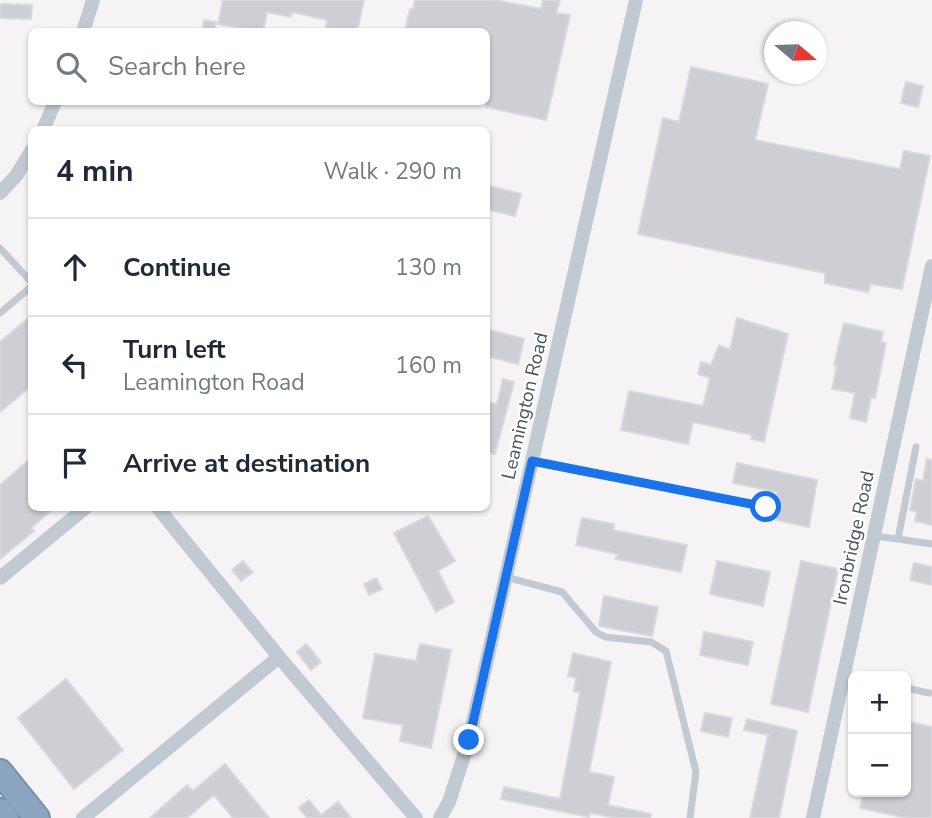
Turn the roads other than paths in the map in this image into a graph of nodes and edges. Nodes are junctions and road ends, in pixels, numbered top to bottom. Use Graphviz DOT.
graph roads {
  1 [pos="93,0"];
  2 [pos="636,0"];
  3 [pos="84,28"];
  4 [pos="54,105"];
  5 [pos="45,126"];
  6 [pos="28,156"];
  7 [pos="0,193"];
  8 [pos="0,248"];
  9 [pos="932,266"];
  10 [pos="28,280"];
  11 [pos="28,288"];
  12 [pos="0,313"];
  13 [pos="916,447"];
  14 [pos="532,461"];
  15 [pos="766,507"];
  16 [pos="81,511"];
  17 [pos="160,511"];
  18 [pos="874,536"];
  19 [pos="898,538"];
  20 [pos="932,544"];
  21 [pos="506,577"];
  22 [pos="0,578"];
  23 [pos="279,657"];
  24 [pos="850,671"];
  25 [pos="848,680"];
  26 [pos="911,689"];
  27 [pos="929,693"];
  28 [pos="0,772"];
  29 [pos="0,811"];
  30 [pos="6,818"];
  31 [pos="37,818"];
  32 [pos="83,818"];
  33 [pos="416,818"];
  34 [pos="440,818"];
  35 [pos="690,818"];
  36 [pos="813,818"];
  1 -- 3 [label="street"];
  2 -- 14 [label="street, Leamington Road"];
  4 -- 5 [label="street"];
  6 -- 7 [label="street"];
  8 -- 10 [label="lane"];
  9 -- 18 [label="street, Ironbridge Road"];
  11 -- 12 [label="lane"];
  13 -- 19 [label="lane"];
  14 -- 15 [label="lane"];
  14 -- 21 [label="street, Leamington Road"];
  16 -- 22 [label="street"];
  17 -- 23 [label="street"];
  18 -- 19 [label="lane"];
  18 -- 24 [label="street, Ironbridge Road"];
  19 -- 20 [label="lane"];
  21 -- 34 [label="street, Leamington Road"];
  21 -- 35 [label="lane"];
  23 -- 32 [label="street"];
  23 -- 33 [label="street"];
  25 -- 36 [label="street, Ironbridge Road"];
  26 -- 27 [label="lane"];
  28 -- 31 [label="highway"];
  29 -- 30 [label="highway"];
}
